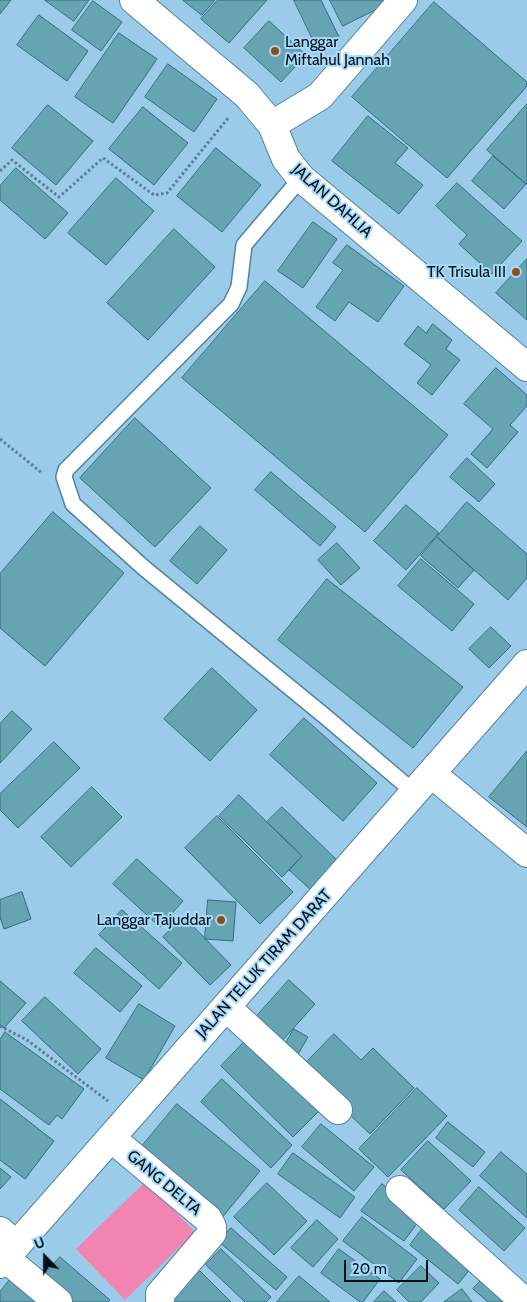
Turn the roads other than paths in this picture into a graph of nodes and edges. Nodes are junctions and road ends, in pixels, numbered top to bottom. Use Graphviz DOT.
graph roads {
  1 [pos="134,0"];
  2 [pos="402,0"];
  3 [pos="272,125"];
  4 [pos="301,178"];
  5 [pos="527,366"];
  6 [pos="527,664"];
  7 [pos="424,784"];
  8 [pos="527,853"];
  9 [pos="226,1007"];
  10 [pos="338,1110"];
  11 [pos="111,1138"];
  12 [pos="400,1190"];
  13 [pos="5,1250"];
  14 [pos="58,1302"];
  15 [pos="160,1302"];
  16 [pos="525,1302"];
  1 -- 3 [label="street, JALAN DAHLIA"];
  2 -- 3 [label="street"];
  3 -- 4 [label="street, JALAN DAHLIA"];
  4 -- 5 [label="street, JALAN DAHLIA"];
  4 -- 7 [label="lane"];
  6 -- 7 [label="street, JALAN TELUK TIRAM DARAT"];
  7 -- 8 [label="street"];
  7 -- 9 [label="street, JALAN TELUK TIRAM DARAT"];
  9 -- 10 [label="street"];
  9 -- 11 [label="street, JALAN TELUK TIRAM DARAT"];
  11 -- 13 [label="street, JALAN TELUK TIRAM DARAT"];
  11 -- 15 [label="street, GANG DELTA"];
  12 -- 16 [label="street"];
  13 -- 14 [label="street"];
}
